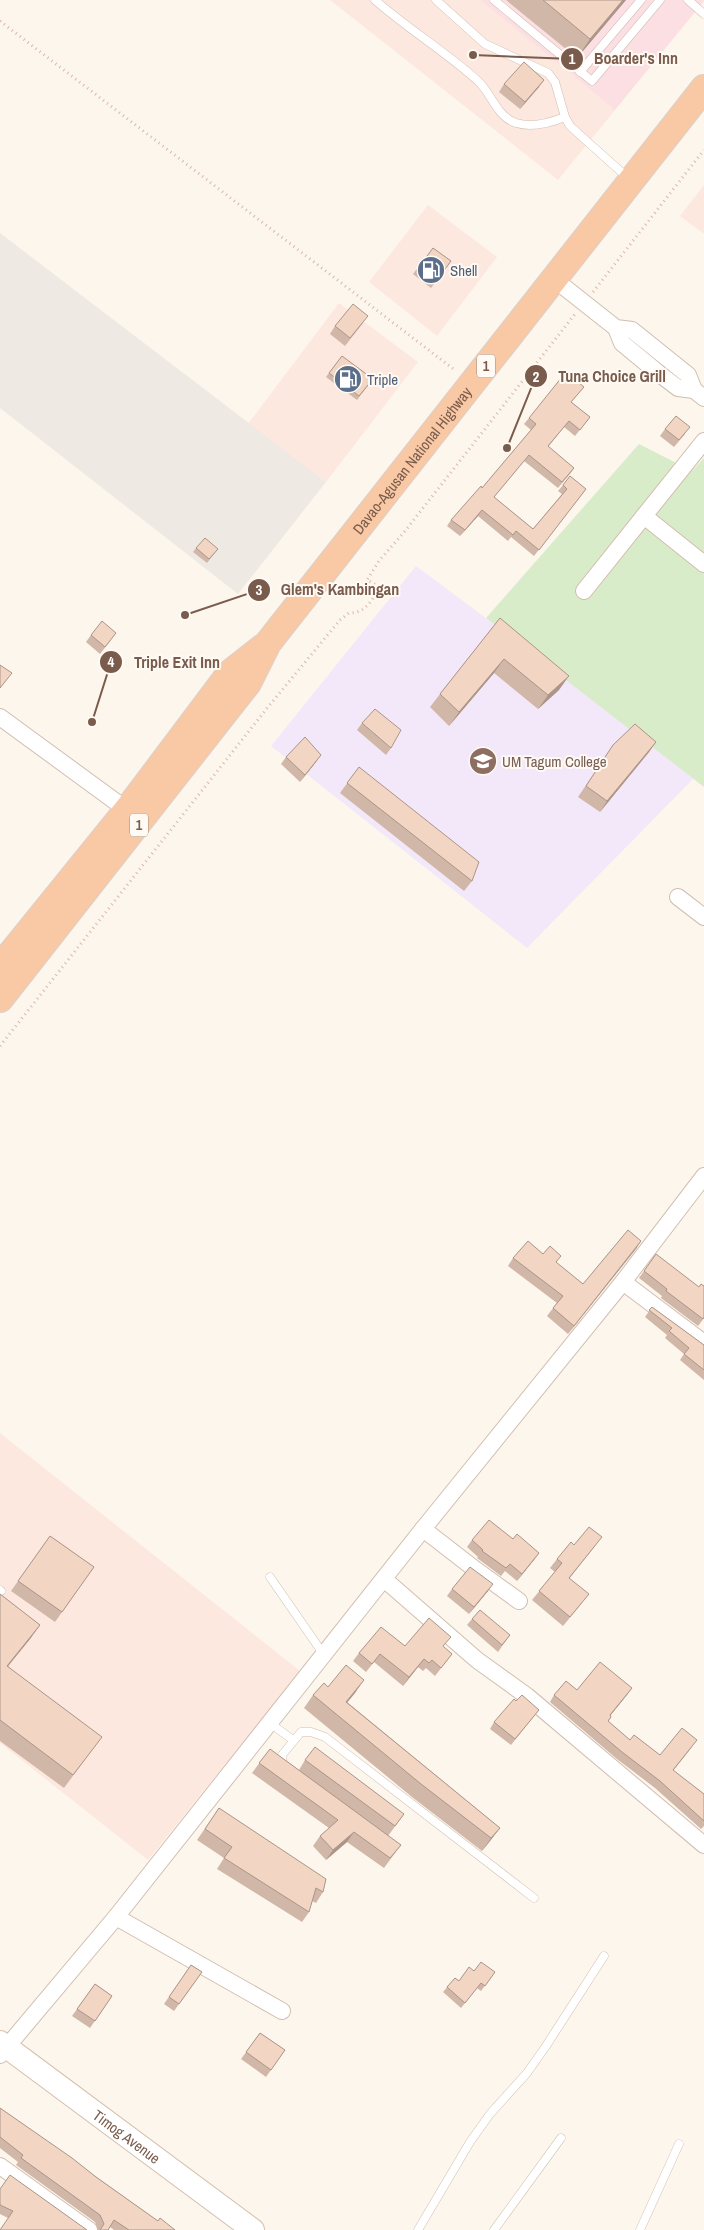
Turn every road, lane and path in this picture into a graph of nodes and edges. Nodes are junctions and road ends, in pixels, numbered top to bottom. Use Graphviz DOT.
graph roads {
  1 [pos="375,0"];
  2 [pos="436,0"];
  3 [pos="494,0"];
  4 [pos="641,0"];
  5 [pos="660,0"];
  6 [pos="688,0"];
  7 [pos="704,14"];
  8 [pos="0,21"];
  9 [pos="580,72"];
  10 [pos="704,88"];
  11 [pos="565,117"];
  12 [pos="704,150"];
  13 [pos="632,181"];
  14 [pos="554,280"];
  15 [pos="584,303"];
  16 [pos="616,328"];
  17 [pos="668,359"];
  18 [pos="657,372"];
  19 [pos="473,383"];
  20 [pos="699,394"];
  21 [pos="704,441"];
  22 [pos="644,516"];
  23 [pos="704,564"];
  24 [pos="584,591"];
  25 [pos="268,643"];
  26 [pos="0,717"];
  27 [pos="127,810"];
  28 [pos="94,867"];
  29 [pos="678,897"];
  30 [pos="704,917"];
  31 [pos="0,968"];
  32 [pos="0,999"];
  33 [pos="0,1046"];
  34 [pos="704,1176"];
  35 [pos="623,1282"];
  36 [pos="704,1343"];
  37 [pos="423,1529"];
  38 [pos="270,1577"];
  39 [pos="384,1579"];
  40 [pos="520,1600"];
  41 [pos="324,1655"];
  42 [pos="270,1723"];
  43 [pos="293,1740"];
  44 [pos="287,1770"];
  45 [pos="704,1845"];
  46 [pos="534,1898"];
  47 [pos="116,1917"];
  48 [pos="604,1956"];
  49 [pos="282,2011"];
  50 [pos="2,2048"];
  51 [pos="561,2138"];
  52 [pos="679,2144"];
  53 [pos="0,2166"];
  54 [pos="89,2230"];
  55 [pos="252,2230"];
  56 [pos="418,2230"];
  57 [pos="494,2230"];
  58 [pos="640,2230"];
  1 -- 11 [label="lane"];
  2 -- 11 [label="lane"];
  3 -- 9 [label="lane"];
  4 -- 9 [label="lane"];
  5 -- 9 [label="lane"];
  6 -- 7 [label="lane"];
  8 -- 19 [label="path"];
  10 -- 13 [label="highway, Davao-Agusan National Highway / 1"];
  11 -- 13 [label="lane"];
  12 -- 15 [label="path"];
  13 -- 14 [label="highway, Davao-Agusan National Highway / 1"];
  14 -- 15 [label="street"];
  14 -- 19 [label="highway, Davao-Agusan National Highway / 1"];
  15 -- 16 [label="street"];
  15 -- 33 [label="path"];
  16 -- 17 [label="street"];
  16 -- 18 [label="street"];
  17 -- 18 [label="street"];
  17 -- 20 [label="street"];
  18 -- 20 [label="street"];
  19 -- 25 [label="highway, Davao-Agusan National Highway / 1"];
  21 -- 22 [label="street"];
  22 -- 23 [label="street"];
  22 -- 24 [label="street"];
  25 -- 27 [label="highway, Davao-Agusan National Highway / 1"];
  25 -- 28 [label="highway, Davao-Agusan National Highway / 1"];
  26 -- 27 [label="street"];
  27 -- 28 [label="highway, Davao-Agusan National Highway / 1"];
  28 -- 31 [label="highway, Davao-Agusan National Highway / 1"];
  28 -- 32 [label="highway, Davao-Agusan National Highway / 1"];
  29 -- 30 [label="street"];
  34 -- 35 [label="street"];
  35 -- 36 [label="street"];
  35 -- 37 [label="street"];
  37 -- 39 [label="street"];
  37 -- 40 [label="street"];
  38 -- 41 [label="lane"];
  39 -- 41 [label="street"];
  39 -- 45 [label="street"];
  41 -- 42 [label="street"];
  42 -- 43 [label="lane"];
  42 -- 47 [label="street"];
  43 -- 44 [label="lane"];
  43 -- 46 [label="lane"];
  47 -- 49 [label="street"];
  47 -- 50 [label="street"];
  48 -- 56 [label="lane"];
  50 -- 55 [label="main road, Timog Avenue"];
  51 -- 57 [label="lane"];
  52 -- 58 [label="lane"];
  53 -- 54 [label="street"];
}
